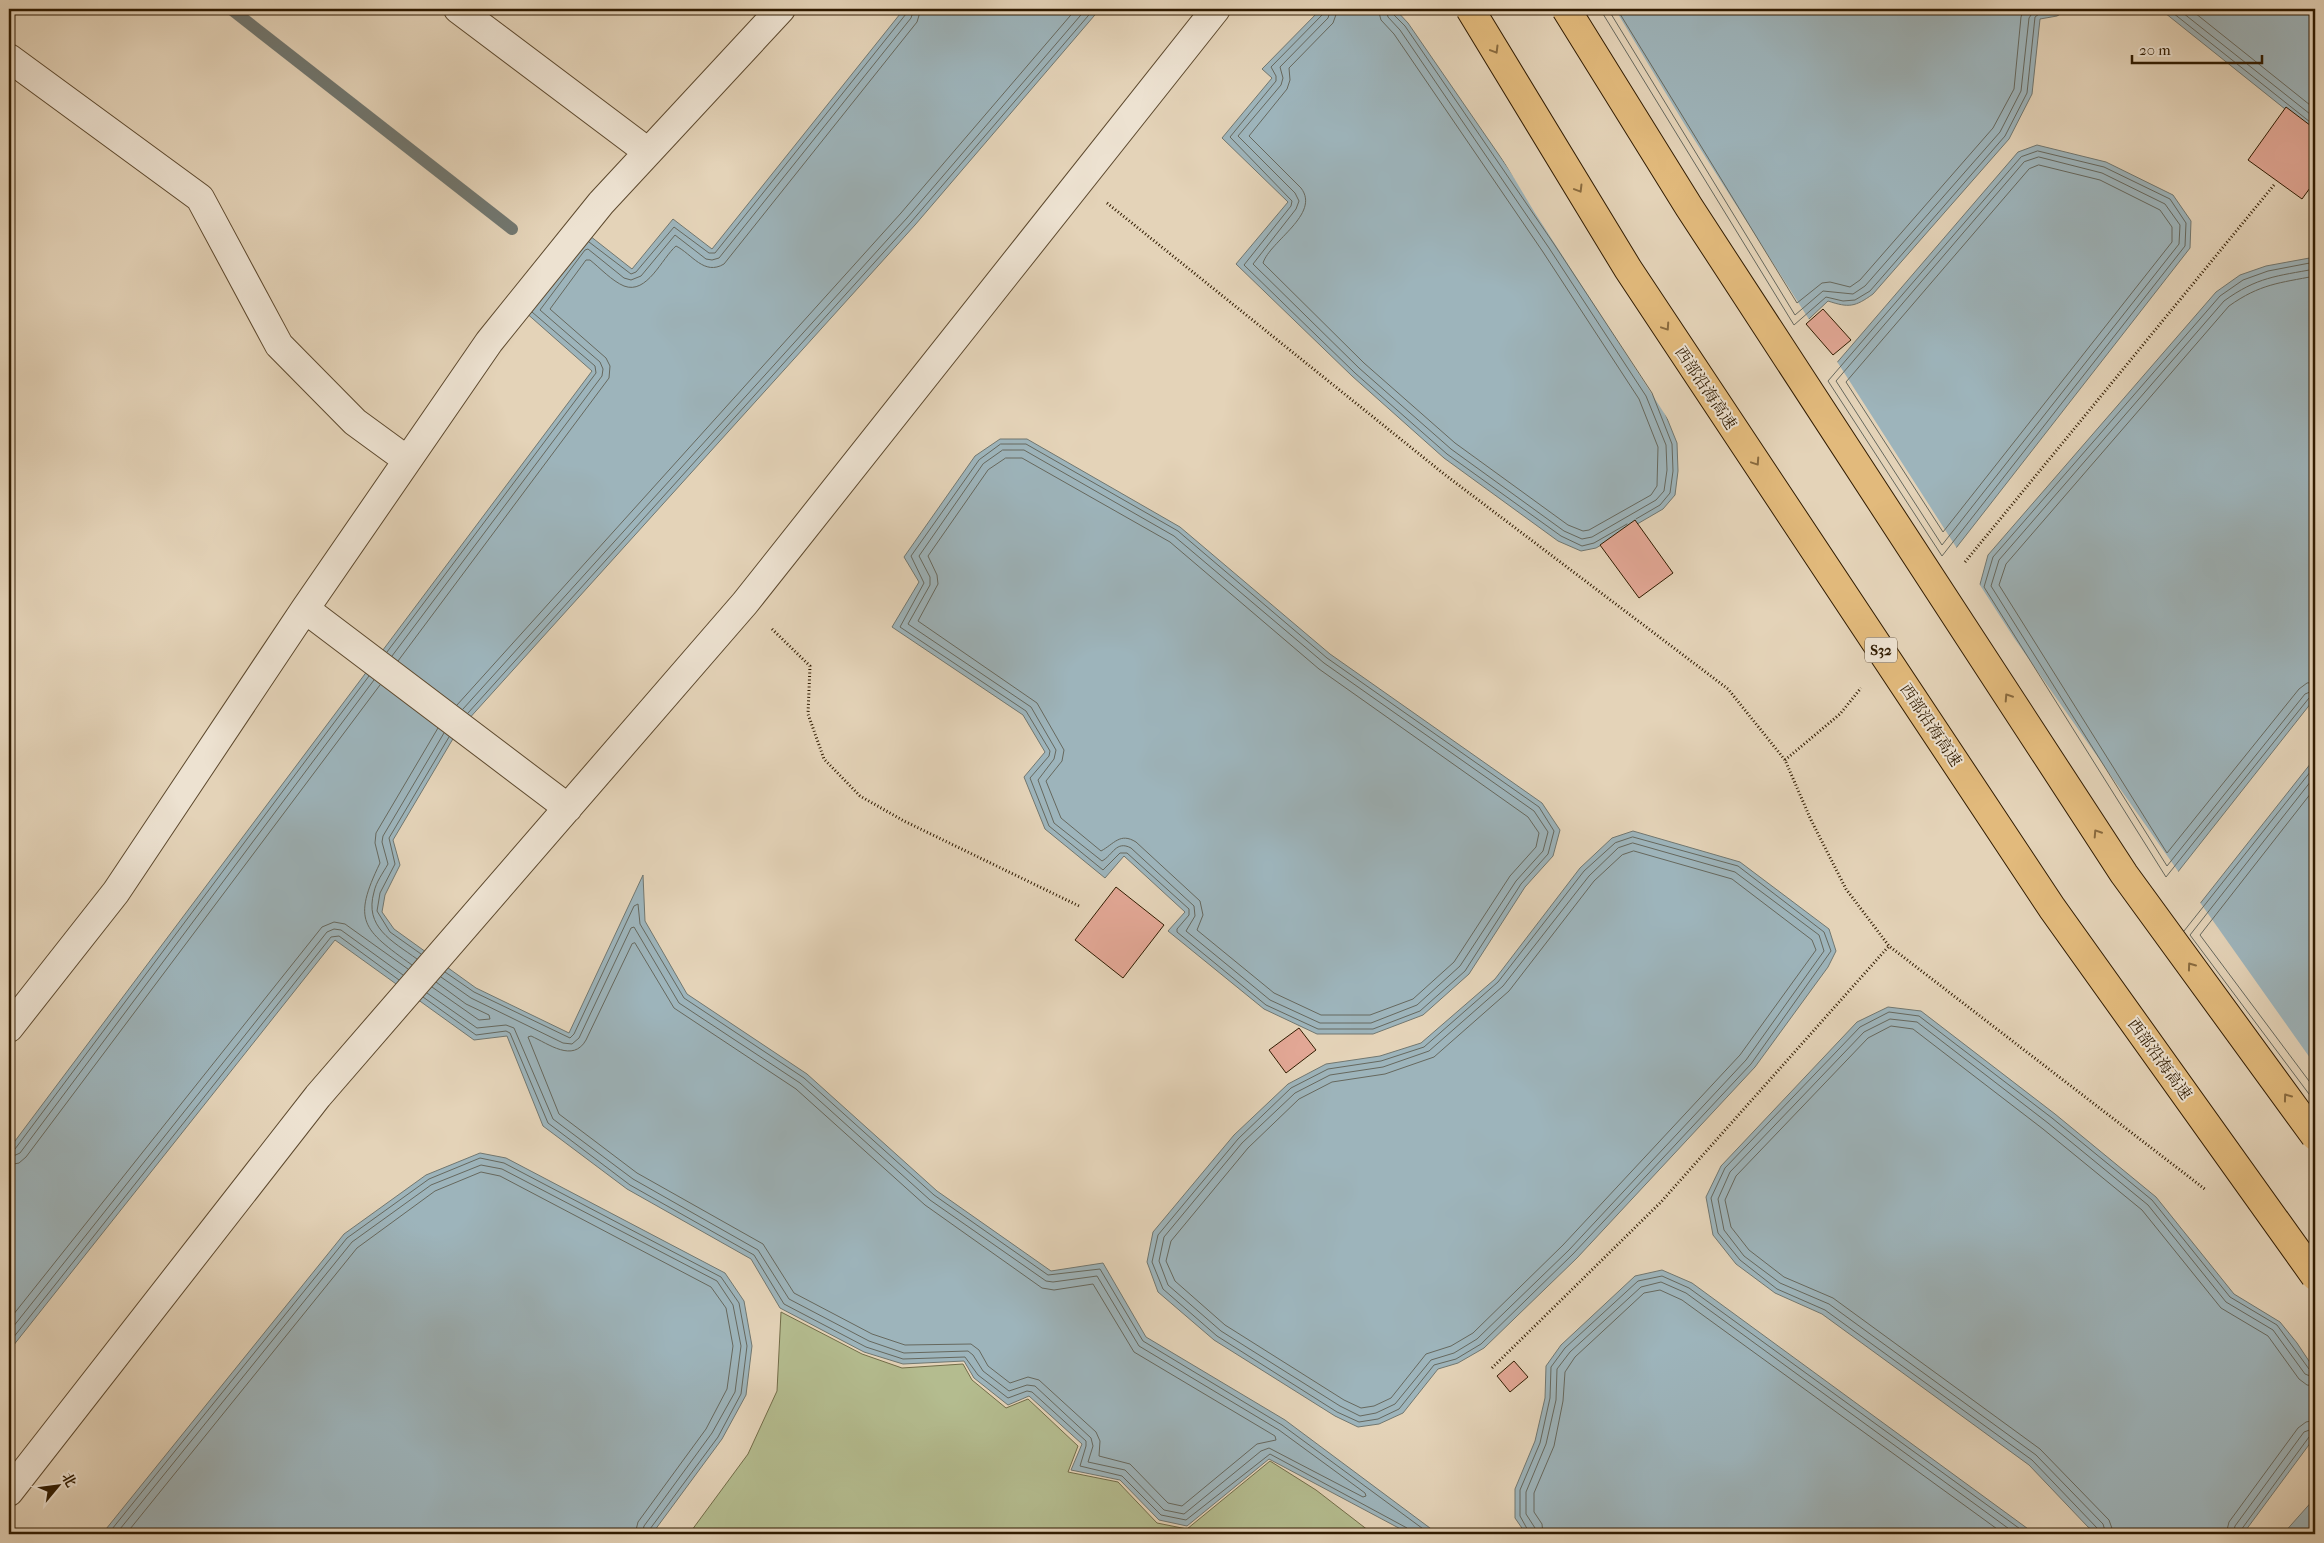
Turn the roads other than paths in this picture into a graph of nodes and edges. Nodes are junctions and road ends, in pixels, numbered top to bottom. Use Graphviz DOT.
graph roads {
  1 [pos="458,9"];
  2 [pos="781,9"];
  3 [pos="1216,9"];
  4 [pos="1470,9"];
  5 [pos="1566,9"];
  6 [pos="9,58"];
  7 [pos="648,152"];
  8 [pos="408,460"];
  9 [pos="305,609"];
  10 [pos="568,808"];
  11 [pos="9,1028"];
  12 [pos="2315,1136"];
  13 [pos="2315,1276"];
  14 [pos="9,1492"];
  1 -- 7 [label="street"];
  2 -- 7 [label="street"];
  3 -- 10 [label="street"];
  4 -- 13 [label="highway, 西部沿海高速 / S32, one-way, bridge"];
  12 -- 5 [label="highway, one-way, bridge"];
  6 -- 8 [label="street"];
  7 -- 8 [label="street"];
  8 -- 9 [label="street"];
  9 -- 10 [label="street"];
  9 -- 11 [label="street"];
  10 -- 14 [label="street"];
}
